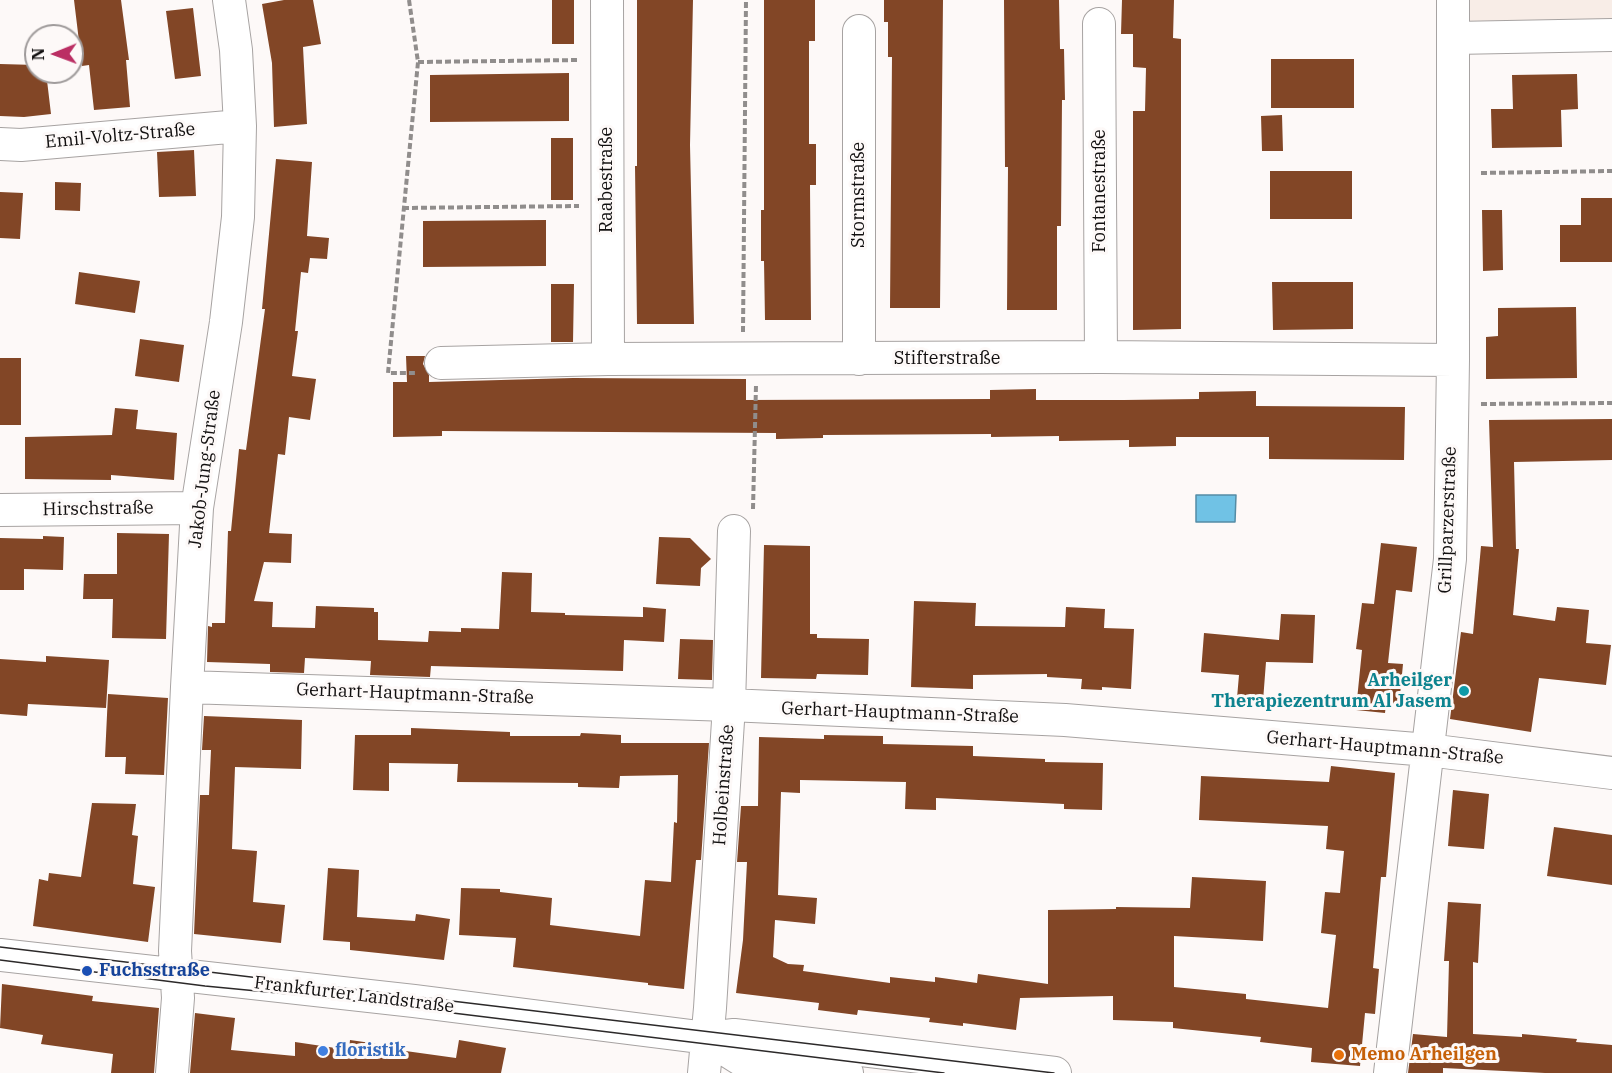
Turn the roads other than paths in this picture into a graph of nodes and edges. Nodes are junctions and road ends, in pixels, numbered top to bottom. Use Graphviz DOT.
graph roads {
  1 [pos="229,0"];
  2 [pos="607,0"];
  3 [pos="1453,0"];
  4 [pos="1099,24"];
  5 [pos="859,31"];
  6 [pos="1612,34"];
  7 [pos="1454,38"];
  8 [pos="240,126"];
  9 [pos="0,144"];
  10 [pos="1101,357"];
  11 [pos="608,359"];
  12 [pos="859,359"];
  13 [pos="1453,360"];
  14 [pos="441,363"];
  15 [pos="197,508"];
  16 [pos="0,510"];
  17 [pos="734,531"];
  18 [pos="187,687"];
  19 [pos="729,705"];
  20 [pos="1428,750"];
  21 [pos="1612,773"];
  22 [pos="0,955"];
  23 [pos="177,975"];
  24 [pos="707,1038"];
  25 [pos="172,1073"];
  26 [pos="704,1073"];
  27 [pos="847,1073"];
  28 [pos="1055,1073"];
  29 [pos="1390,1073"];
  1 -- 8 [label="street, Jakob-Jung-Straße"];
  2 -- 11 [label="street, Raabestraße"];
  3 -- 7 [label="street, Grillparzerstraße"];
  4 -- 10 [label="street, Fontanestraße"];
  5 -- 12 [label="street, Stormstraße"];
  6 -- 7 [label="street"];
  7 -- 13 [label="street, Grillparzerstraße"];
  8 -- 9 [label="street, Emil-Voltz-Straße"];
  8 -- 15 [label="street, Jakob-Jung-Straße"];
  10 -- 12 [label="street, Stifterstraße"];
  10 -- 13 [label="street, Stifterstraße"];
  11 -- 12 [label="street, Stifterstraße"];
  11 -- 14 [label="street, Stifterstraße"];
  13 -- 20 [label="street, Grillparzerstraße"];
  15 -- 16 [label="street, Hirschstraße"];
  15 -- 18 [label="street, Jakob-Jung-Straße"];
  17 -- 19 [label="street, Holbeinstraße"];
  18 -- 19 [label="street, Gerhart-Hauptmann-Straße"];
  18 -- 23 [label="street, Jakob-Jung-Straße"];
  19 -- 20 [label="street, Gerhart-Hauptmann-Straße"];
  19 -- 24 [label="street, Holbeinstraße"];
  20 -- 21 [label="street, Gerhart-Hauptmann-Straße"];
  20 -- 29 [label="street, Grillparzerstraße"];
  22 -- 23 [label="street, Frankfurter Landstraße"];
  23 -- 24 [label="street, Frankfurter Landstraße"];
  23 -- 25 [label="street"];
  24 -- 26 [label="street, Holbeinstraße"];
  24 -- 27 [label="street, Frankfurter Landstraße"];
  24 -- 28 [label="street, Frankfurter Landstraße"];
}
